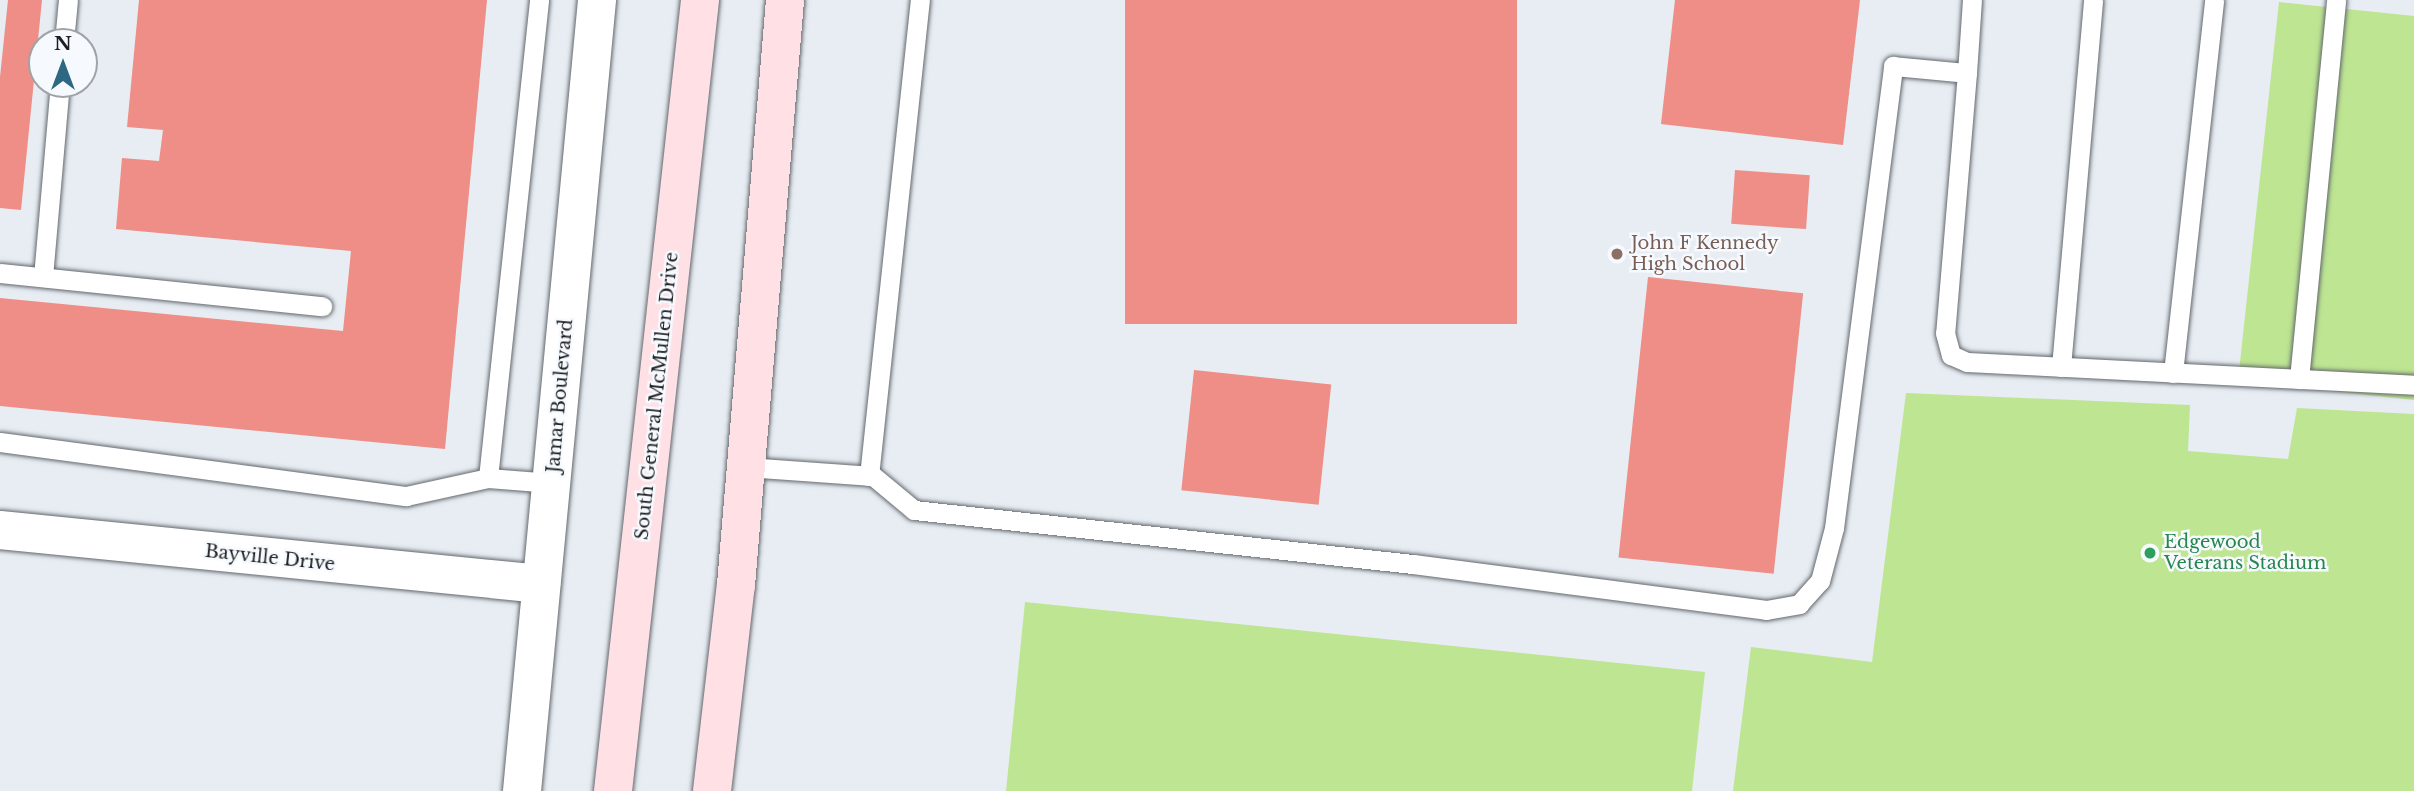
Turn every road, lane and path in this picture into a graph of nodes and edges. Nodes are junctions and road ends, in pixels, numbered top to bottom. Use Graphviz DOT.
graph roads {
  1 [pos="68,0"];
  2 [pos="539,0"];
  3 [pos="597,0"];
  4 [pos="700,0"];
  5 [pos="785,0"];
  6 [pos="920,0"];
  7 [pos="1972,0"];
  8 [pos="2093,0"];
  9 [pos="2214,0"];
  10 [pos="2336,0"];
  11 [pos="65,28"];
  12 [pos="1967,73"];
  13 [pos="59,98"];
  14 [pos="0,273"];
  15 [pos="43,277"];
  16 [pos="322,306"];
  17 [pos="2061,367"];
  18 [pos="2173,373"];
  19 [pos="2300,379"];
  20 [pos="2414,385"];
  21 [pos="0,442"];
  22 [pos="746,467"];
  23 [pos="869,476"];
  24 [pos="488,478"];
  25 [pos="552,483"];
  26 [pos="1,531"];
  27 [pos="541,584"];
  28 [pos="522,791"];
  29 [pos="613,791"];
  30 [pos="712,791"];
  1 -- 11 [label="lane"];
  2 -- 24 [label="lane"];
  3 -- 25 [label="street, Jamar Boulevard"];
  4 -- 29 [label="main road, South General McMullen Drive"];
  5 -- 22 [label="main road"];
  6 -- 23 [label="lane"];
  7 -- 12 [label="lane"];
  8 -- 17 [label="lane"];
  9 -- 18 [label="lane"];
  10 -- 19 [label="lane"];
  12 -- 17 [label="lane"];
  12 -- 23 [label="lane"];
  13 -- 15 [label="lane"];
  14 -- 15 [label="lane"];
  15 -- 16 [label="lane"];
  17 -- 18 [label="lane"];
  18 -- 19 [label="lane"];
  19 -- 20 [label="lane"];
  21 -- 24 [label="lane"];
  22 -- 23 [label="lane"];
  22 -- 30 [label="main road"];
  24 -- 25 [label="lane"];
  25 -- 27 [label="street, Jamar Boulevard"];
  26 -- 27 [label="street, Bayville Drive"];
  27 -- 28 [label="street, Jamar Boulevard"];
}
